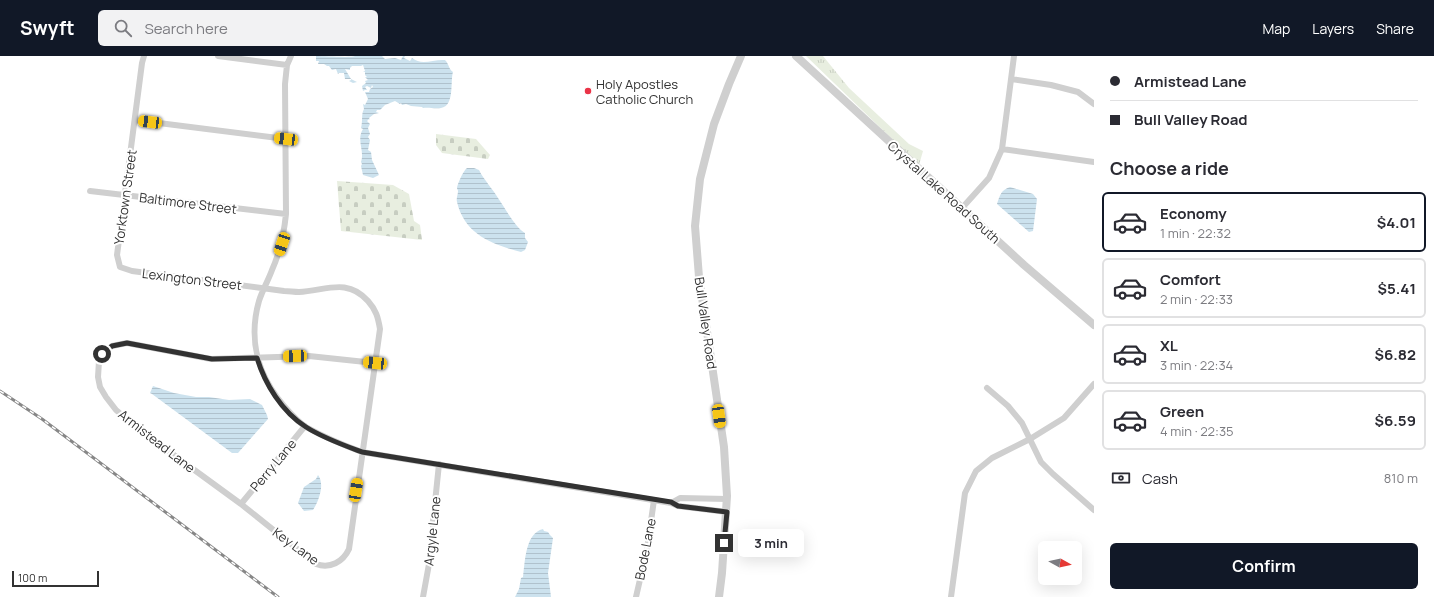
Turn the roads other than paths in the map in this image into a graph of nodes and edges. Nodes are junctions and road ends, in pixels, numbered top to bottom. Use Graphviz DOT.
graph roads {
  1 [pos="144,56"];
  2 [pos="218,56"];
  3 [pos="291,56"];
  4 [pos="741,56"];
  5 [pos="747,56"];
  6 [pos="796,56"];
  7 [pos="1014,56"];
  8 [pos="287,65"];
  9 [pos="1011,79"];
  10 [pos="729,84"];
  11 [pos="1094,104"];
  12 [pos="135,120"];
  13 [pos="286,139"];
  14 [pos="1002,149"];
  15 [pos="1094,162"];
  16 [pos="90,191"];
  17 [pos="125,195"];
  18 [pos="962,208"];
  19 [pos="286,214"];
  20 [pos="120,267"];
  21 [pos="264,288"];
  22 [pos="1094,325"];
  23 [pos="257,358"];
  24 [pos="375,363"];
  25 [pos="1094,384"];
  26 [pos="987,388"];
  27 [pos="305,426"];
  28 [pos="1030,439"];
  29 [pos="362,452"];
  30 [pos="439,464"];
  31 [pos="727,498"];
  32 [pos="654,500"];
  33 [pos="671,502"];
  34 [pos="241,504"];
  35 [pos="1094,510"];
  36 [pos="727,512"];
  37 [pos="423,597"];
  38 [pos="636,597"];
  39 [pos="719,597"];
  40 [pos="951,597"];
  1 -- 12 [label="street, Yorktown Street"];
  2 -- 8 [label="street"];
  3 -- 8 [label="street"];
  4 -- 10 [label="street, Bull Valley Road"];
  5 -- 10 [label="street"];
  6 -- 18 [label="street, Crystal Lake Road South"];
  7 -- 9 [label="street"];
  8 -- 13 [label="street"];
  9 -- 11 [label="street"];
  9 -- 14 [label="street"];
  10 -- 31 [label="street, Bull Valley Road"];
  12 -- 13 [label="street"];
  12 -- 17 [label="street, Yorktown Street"];
  13 -- 19 [label="street"];
  14 -- 15 [label="street"];
  14 -- 18 [label="street"];
  16 -- 17 [label="street, Baltimore Street"];
  17 -- 19 [label="street, Baltimore Street"];
  17 -- 20 [label="street, Yorktown Street"];
  18 -- 22 [label="street, Crystal Lake Road South"];
  19 -- 21 [label="street"];
  20 -- 21 [label="street, Lexington Street"];
  21 -- 23 [label="street"];
  21 -- 24 [label="street, Lexington Street"];
  23 -- 24 [label="street, Armistead Lane"];
  23 -- 27 [label="street"];
  23 -- 34 [label="street, Armistead Lane"];
  24 -- 29 [label="street, Lexington Street"];
  25 -- 28 [label="street"];
  26 -- 28 [label="street"];
  27 -- 29 [label="street"];
  27 -- 34 [label="street, Perry Lane"];
  28 -- 35 [label="street"];
  28 -- 40 [label="street"];
  29 -- 30 [label="street"];
  29 -- 34 [label="street, Key Lane"];
  30 -- 32 [label="street"];
  30 -- 37 [label="street, Argyle Lane"];
  31 -- 33 [label="street"];
  31 -- 36 [label="street, Bull Valley Road"];
  32 -- 33 [label="street"];
  32 -- 38 [label="street, Bode Lane"];
  33 -- 36 [label="street"];
  36 -- 39 [label="street, Bull Valley Road"];
}
